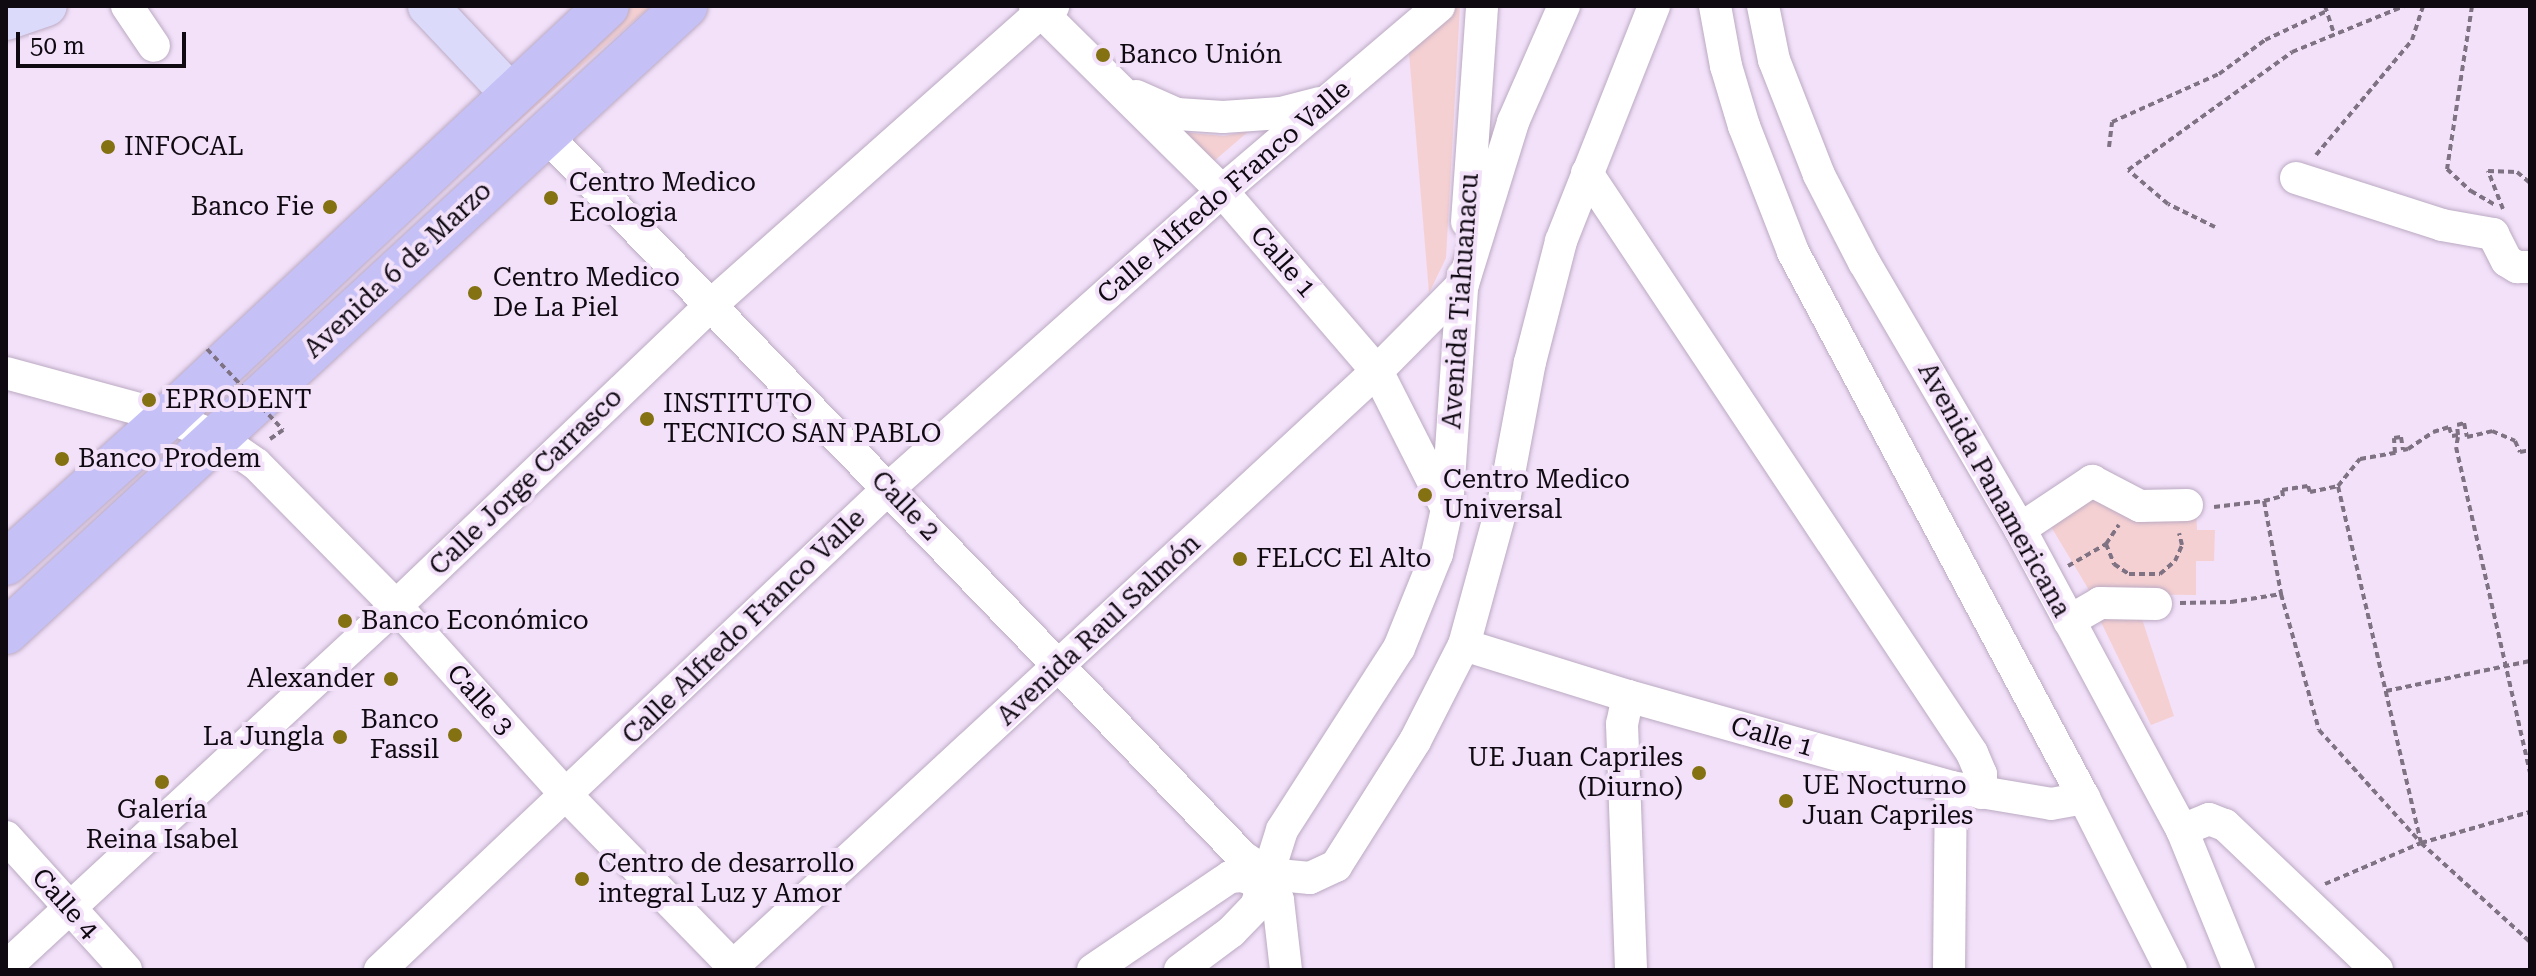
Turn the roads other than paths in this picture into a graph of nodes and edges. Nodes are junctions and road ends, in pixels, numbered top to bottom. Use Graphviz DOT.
graph roads {
  1 [pos="47,6"];
  2 [pos="127,6"];
  3 [pos="428,6"];
  4 [pos="607,6"];
  5 [pos="685,6"];
  6 [pos="1439,6"];
  7 [pos="1482,6"];
  8 [pos="1564,6"];
  9 [pos="1654,6"];
  10 [pos="1715,6"];
  11 [pos="1763,6"];
  12 [pos="1043,8"];
  13 [pos="6,20"];
  14 [pos="154,46"];
  15 [pos="1117,87"];
  16 [pos="510,93"];
  17 [pos="1327,101"];
  18 [pos="545,134"];
  19 [pos="1587,173"];
  20 [pos="2296,178"];
  21 [pos="1222,191"];
  22 [pos="2530,267"];
  23 [pos="1463,284"];
  24 [pos="711,305"];
  25 [pos="1377,371"];
  26 [pos="6,373"];
  27 [pos="168,417"];
  28 [pos="217,437"];
  29 [pos="888,489"];
  30 [pos="1447,509"];
  31 [pos="2183,517"];
  32 [pos="2020,529"];
  33 [pos="6,563"];
  34 [pos="2156,604"];
  35 [pos="396,606"];
  36 [pos="2069,621"];
  37 [pos="6,632"];
  38 [pos="1464,645"];
  39 [pos="1060,667"];
  40 [pos="1628,696"];
  41 [pos="1966,790"];
  42 [pos="567,796"];
  43 [pos="2084,798"];
  44 [pos="2182,830"];
  45 [pos="6,837"];
  46 [pos="1263,878"];
  47 [pos="68,909"];
  48 [pos="6,967"];
  49 [pos="733,969"];
  50 [pos="126,970"];
  51 [pos="380,970"];
  52 [pos="1093,970"];
  53 [pos="1180,970"];
  54 [pos="1286,970"];
  55 [pos="1631,970"];
  56 [pos="1949,970"];
  57 [pos="2171,970"];
  58 [pos="2239,970"];
  59 [pos="2377,970"];
  1 -- 13 [label="main road"];
  2 -- 14 [label="street"];
  3 -- 16 [label="main road"];
  4 -- 16 [label="highway, Avenida 6 de Marzo"];
  5 -- 18 [label="highway, Avenida 6 de Marzo"];
  6 -- 17 [label="street, Calle Alfredo Franco Valle"];
  7 -- 23 [label="street, Avenida Tiahuanacu"];
  8 -- 23 [label="street"];
  9 -- 19 [label="street"];
  10 -- 43 [label="street"];
  11 -- 32 [label="street, Avenida Panamericana"];
  12 -- 15 [label="street, Calle 1"];
  12 -- 24 [label="street, Calle Jorge Carrasco"];
  15 -- 17 [label="street"];
  15 -- 21 [label="street, Calle 1"];
  16 -- 27 [label="highway, Avenida 6 de Marzo"];
  17 -- 21 [label="street, Calle Alfredo Franco Valle"];
  18 -- 24 [label="street, Calle 2"];
  18 -- 28 [label="highway, Avenida 6 de Marzo"];
  19 -- 38 [label="street"];
  19 -- 41 [label="street"];
  20 -- 22 [label="street"];
  21 -- 25 [label="street, Calle 1"];
  21 -- 29 [label="street, Calle Alfredo Franco Valle"];
  23 -- 25 [label="street, Avenida Raul Salmón"];
  23 -- 30 [label="street, Avenida Tiahuanacu"];
  24 -- 29 [label="street, Calle 2"];
  24 -- 35 [label="street, Calle Jorge Carrasco"];
  25 -- 30 [label="street, Calle 1"];
  25 -- 39 [label="street, Avenida Raul Salmón"];
  26 -- 27 [label="street, Calle 3"];
  27 -- 28 [label="street, Calle 3"];
  27 -- 33 [label="highway, Avenida 6 de Marzo"];
  28 -- 35 [label="street, Calle 3"];
  28 -- 37 [label="highway, Avenida 6 de Marzo"];
  29 -- 39 [label="street, Calle 2"];
  29 -- 42 [label="street, Calle Alfredo Franco Valle"];
  30 -- 46 [label="street, Avenida Tiahuanacu"];
  31 -- 32 [label="street"];
  32 -- 36 [label="street, Avenida Panamericana"];
  34 -- 36 [label="street"];
  35 -- 42 [label="street, Calle 3"];
  35 -- 47 [label="street, Calle Jorge Carrasco"];
  36 -- 44 [label="street, Avenida Panamericana"];
  38 -- 40 [label="street, Calle 1"];
  38 -- 46 [label="street"];
  39 -- 46 [label="street, Calle 2"];
  39 -- 49 [label="street, Avenida Raul Salmón"];
  40 -- 41 [label="street, Calle 1"];
  40 -- 55 [label="street"];
  41 -- 43 [label="street, Calle 1"];
  41 -- 56 [label="street"];
  42 -- 49 [label="street, Calle 3"];
  42 -- 51 [label="street, Calle Alfredo Franco Valle"];
  43 -- 57 [label="street"];
  44 -- 58 [label="street, Avenida Panamericana"];
  44 -- 59 [label="street"];
  45 -- 47 [label="street, Calle 4"];
  46 -- 52 [label="street"];
  46 -- 53 [label="street, Avenida Tiahuanacu"];
  46 -- 54 [label="street"];
  47 -- 48 [label="street, Calle Jorge Carrasco"];
  47 -- 50 [label="street, Calle 4"];
}
